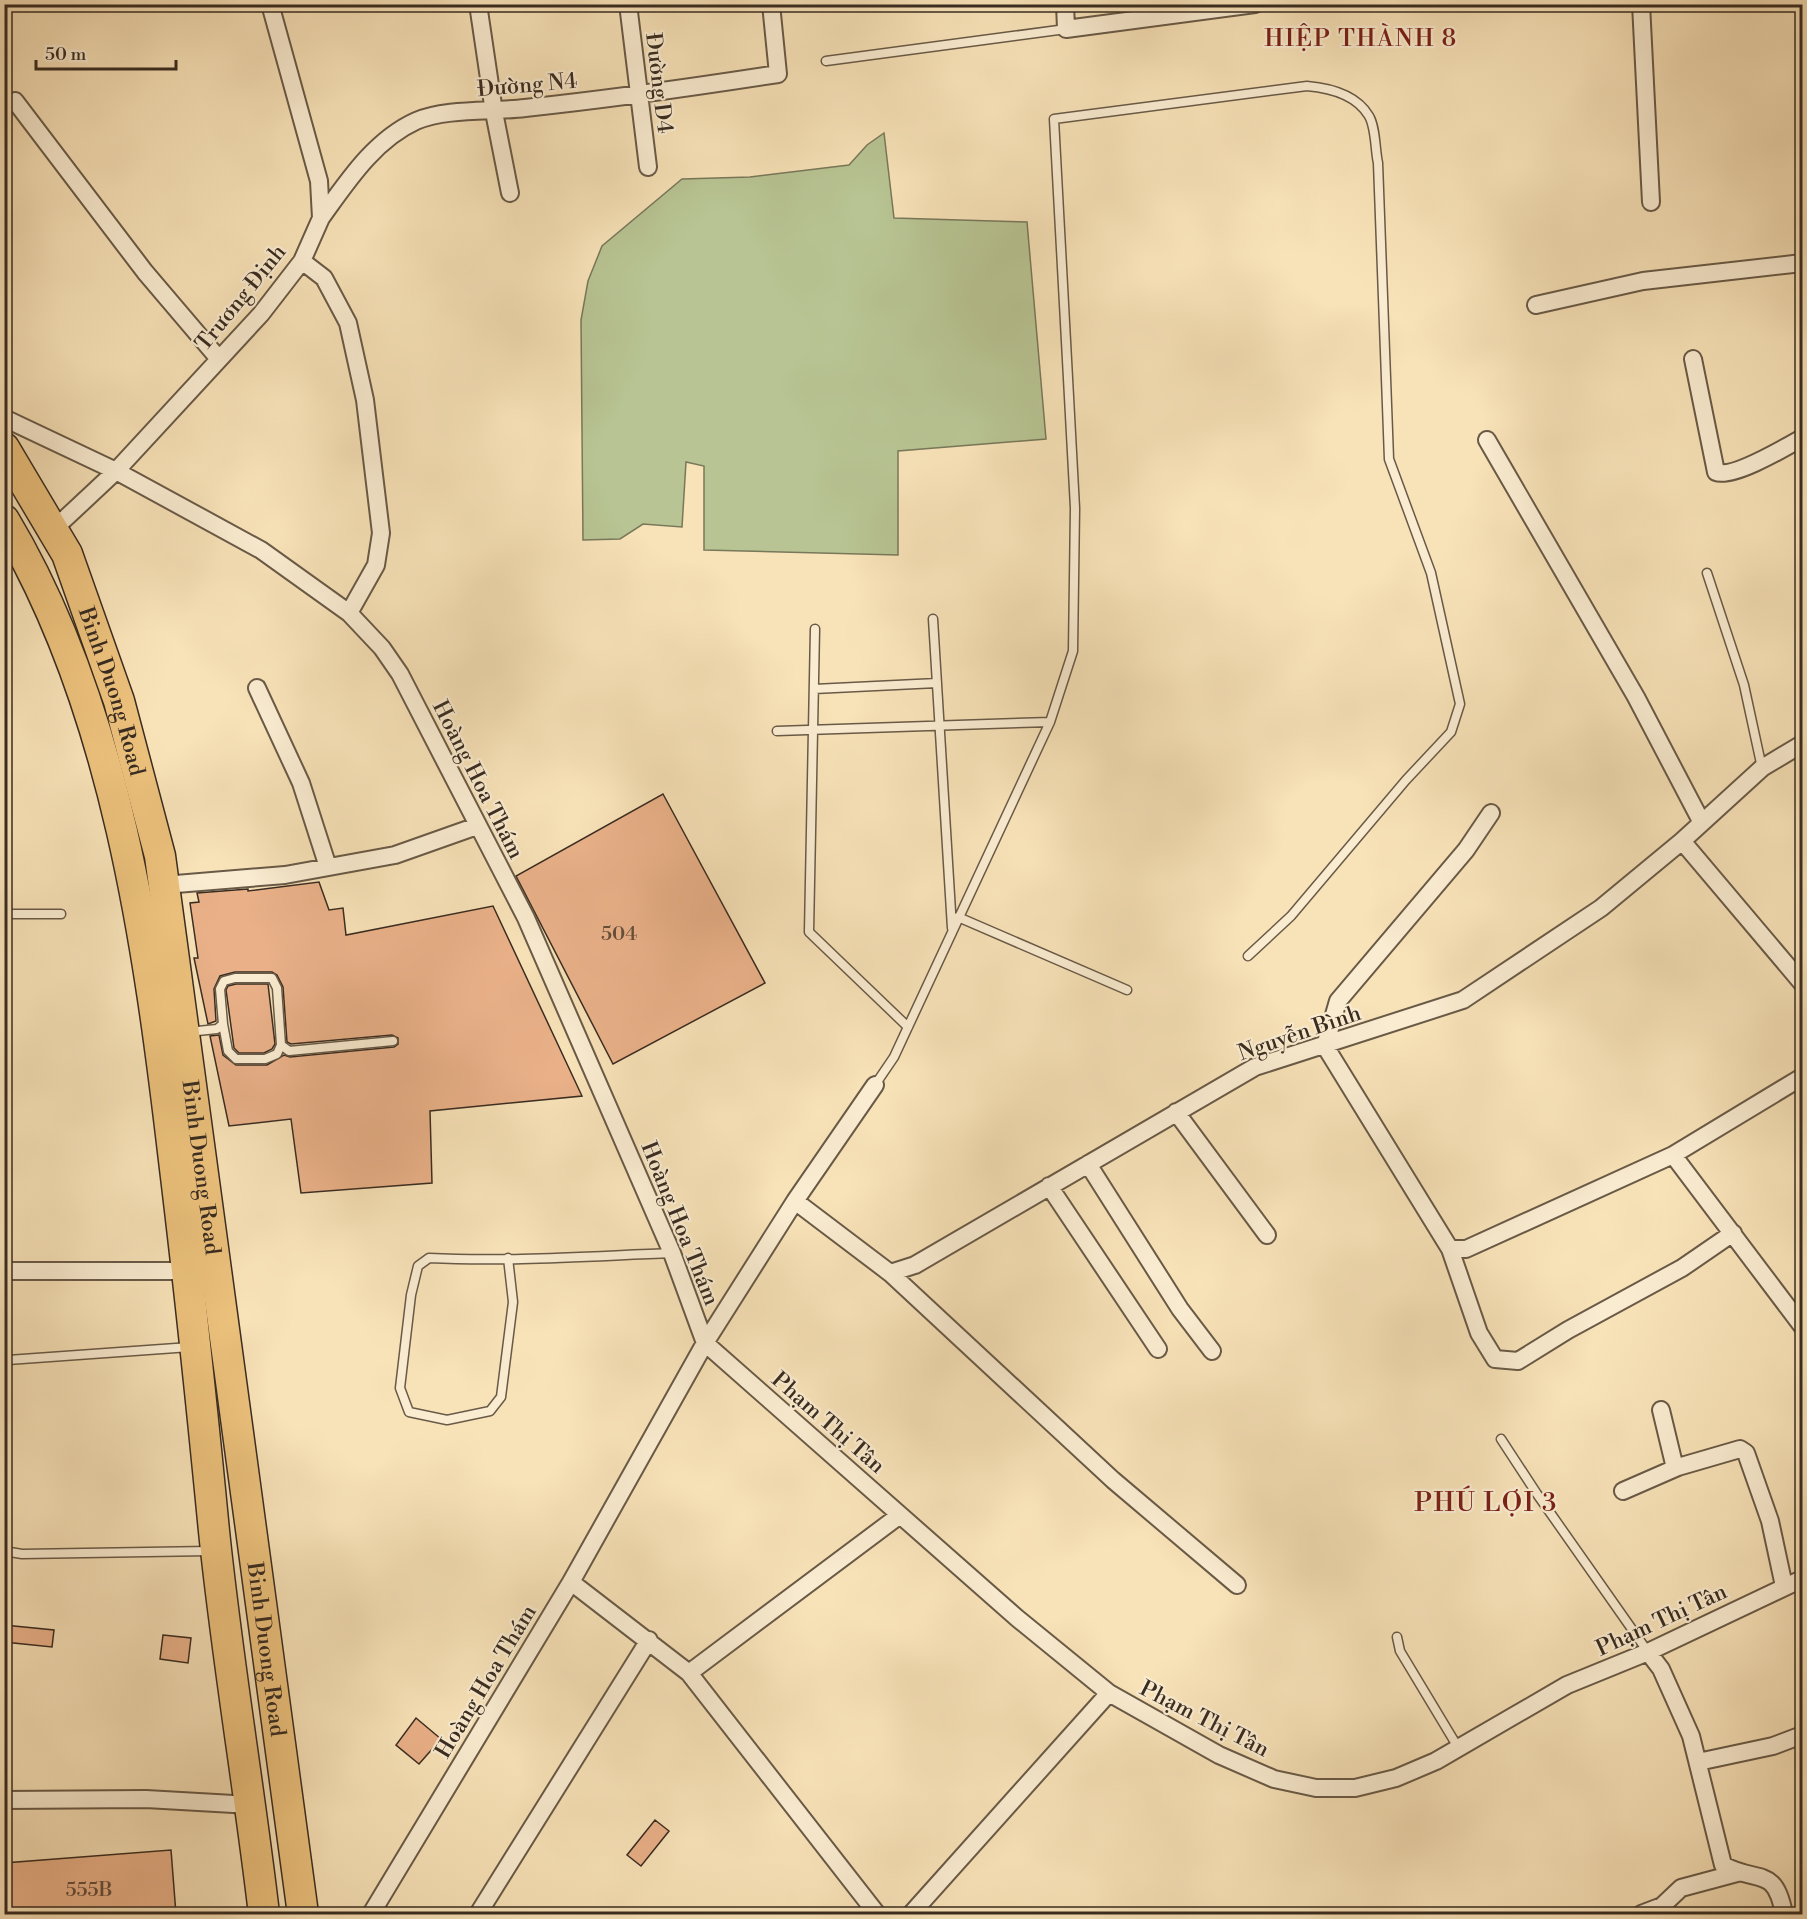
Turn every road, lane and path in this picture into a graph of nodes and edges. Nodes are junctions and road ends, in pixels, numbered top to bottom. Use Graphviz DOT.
graph roads {
  1 [pos="270,4"];
  2 [pos="478,4"];
  3 [pos="628,4"];
  4 [pos="771,4"];
  5 [pos="1065,4"];
  6 [pos="1255,4"];
  7 [pos="1641,4"];
  8 [pos="1066,29"];
  9 [pos="826,61"];
  10 [pos="639,96"];
  11 [pos="15,101"];
  12 [pos="494,112"];
  13 [pos="648,167"];
  14 [pos="510,193"];
  15 [pos="1651,202"];
  16 [pos="321,218"];
  17 [pos="302,261"];
  18 [pos="1803,263"];
  19 [pos="1536,305"];
  20 [pos="219,359"];
  21 [pos="1693,359"];
  22 [pos="4,418"];
  23 [pos="1803,438"];
  24 [pos="1488,440"];
  25 [pos="4,448"];
  26 [pos="116,471"];
  27 [pos="4,520"];
  28 [pos="54,529"];
  29 [pos="20,546"];
  30 [pos="1707,573"];
  31 [pos="349,613"];
  32 [pos="933,619"];
  33 [pos="815,629"];
  34 [pos="937,683"];
  35 [pos="257,688"];
  36 [pos="814,689"];
  37 [pos="1050,722"];
  38 [pos="940,727"];
  39 [pos="813,730"];
  40 [pos="777,731"];
  41 [pos="1803,744"];
  42 [pos="1762,768"];
  43 [pos="1491,813"];
  44 [pos="1701,821"];
  45 [pos="477,826"];
  46 [pos="1682,841"];
  47 [pos="328,867"];
  48 [pos="164,885"];
  49 [pos="4,914"];
  50 [pos="61,914"];
  51 [pos="958,917"];
  52 [pos="952,931"];
  53 [pos="1248,956"];
  54 [pos="1803,983"];
  55 [pos="1127,990"];
  56 [pos="223,1024"];
  57 [pos="908,1027"];
  58 [pos="184,1033"];
  59 [pos="393,1041"];
  60 [pos="281,1045"];
  61 [pos="1325,1046"];
  62 [pos="1803,1077"];
  63 [pos="875,1085"];
  64 [pos="1176,1112"];
  65 [pos="1673,1155"];
  66 [pos="1088,1164"];
  67 [pos="1049,1186"];
  68 [pos="795,1201"];
  69 [pos="1733,1233"];
  70 [pos="1267,1235"];
  71 [pos="1450,1250"];
  72 [pos="672,1254"];
  73 [pos="508,1258"];
  74 [pos="8,1268"];
  75 [pos="188,1270"];
  76 [pos="890,1273"];
  77 [pos="1803,1326"];
  78 [pos="705,1343"];
  79 [pos="197,1347"];
  80 [pos="1158,1349"];
  81 [pos="1212,1351"];
  82 [pos="8,1360"];
  83 [pos="1661,1410"];
  84 [pos="1502,1439"];
  85 [pos="1678,1467"];
  86 [pos="1623,1491"];
  87 [pos="900,1515"];
  88 [pos="4,1551"];
  89 [pos="216,1551"];
  90 [pos="1803,1579"];
  91 [pos="571,1582"];
  92 [pos="1237,1585"];
  93 [pos="1784,1586"];
  94 [pos="1397,1637"];
  95 [pos="649,1640"];
  96 [pos="1648,1652"];
  97 [pos="689,1673"];
  98 [pos="1109,1693"];
  99 [pos="1803,1735"];
  100 [pos="1460,1749"];
  101 [pos="1698,1762"];
  102 [pos="4,1800"];
  103 [pos="251,1805"];
  104 [pos="1737,1873"];
  105 [pos="264,1914"];
  106 [pos="303,1914"];
  107 [pos="371,1914"];
  108 [pos="478,1914"];
  109 [pos="877,1914"];
  110 [pos="911,1914"];
  111 [pos="1641,1914"];
  112 [pos="1784,1914"];
  1 -- 16 [label="street, Trương Định"];
  2 -- 12 [label="street"];
  3 -- 10 [label="street, Đường D4"];
  4 -- 10 [label="street, Đường N4"];
  5 -- 8 [label="street"];
  6 -- 8 [label="street"];
  7 -- 15 [label="street"];
  8 -- 9 [label="lane"];
  10 -- 12 [label="street, Đường N4"];
  10 -- 13 [label="street, Đường D4"];
  11 -- 20 [label="street"];
  12 -- 14 [label="street"];
  12 -- 16 [label="street, Đường N4"];
  16 -- 17 [label="street, Trương Định"];
  17 -- 20 [label="street, Trương Định"];
  17 -- 31 [label="street"];
  18 -- 19 [label="street"];
  20 -- 26 [label="street, Trương Định"];
  21 -- 23 [label="street"];
  22 -- 26 [label="street, Hoàng Hoa Thám"];
  24 -- 44 [label="street"];
  25 -- 28 [label="highway, Binh Duong Road"];
  26 -- 28 [label="street, Trương Định"];
  26 -- 31 [label="street, Hoàng Hoa Thám"];
  27 -- 29 [label="highway, Binh Duong Road"];
  28 -- 29 [label="highway"];
  28 -- 48 [label="highway, Binh Duong Road"];
  29 -- 75 [label="highway, Binh Duong Road"];
  30 -- 42 [label="lane"];
  31 -- 45 [label="street, Hoàng Hoa Thám"];
  32 -- 34 [label="lane"];
  33 -- 36 [label="lane"];
  34 -- 36 [label="lane"];
  34 -- 38 [label="lane"];
  35 -- 47 [label="street"];
  36 -- 39 [label="lane"];
  37 -- 38 [label="lane"];
  37 -- 51 [label="lane"];
  37 -- 53 [label="lane"];
  38 -- 39 [label="lane"];
  38 -- 52 [label="lane"];
  39 -- 40 [label="lane"];
  39 -- 57 [label="lane"];
  41 -- 42 [label="street, Nguyễn Bình"];
  42 -- 44 [label="street, Nguyễn Bình"];
  43 -- 61 [label="street"];
  44 -- 46 [label="street, Nguyễn Bình"];
  45 -- 47 [label="street"];
  45 -- 72 [label="street, Hoàng Hoa Thám"];
  46 -- 54 [label="street"];
  46 -- 61 [label="street, Nguyễn Bình"];
  47 -- 48 [label="street"];
  48 -- 58 [label="highway, Binh Duong Road"];
  49 -- 50 [label="lane"];
  51 -- 52 [label="lane"];
  51 -- 55 [label="lane"];
  52 -- 57 [label="lane"];
  56 -- 58 [label="lane"];
  56 -- 60 [label="lane"];
  56 -- 60 [label="lane"];
  57 -- 63 [label="lane"];
  58 -- 106 [label="highway, Binh Duong Road"];
  59 -- 60 [label="lane"];
  61 -- 64 [label="street, Nguyễn Bình"];
  61 -- 71 [label="street"];
  62 -- 65 [label="street"];
  63 -- 68 [label="street, Hoàng Hoa Thám"];
  64 -- 66 [label="street, Nguyễn Bình"];
  64 -- 70 [label="street"];
  65 -- 69 [label="street"];
  65 -- 71 [label="street"];
  66 -- 67 [label="street, Nguyễn Bình"];
  66 -- 81 [label="street"];
  67 -- 76 [label="street, Nguyễn Bình"];
  67 -- 80 [label="street"];
  68 -- 76 [label="street"];
  68 -- 78 [label="street, Hoàng Hoa Thám"];
  69 -- 71 [label="street"];
  69 -- 77 [label="street"];
  72 -- 73 [label="lane"];
  72 -- 78 [label="street, Hoàng Hoa Thám"];
  73 -- 73 [label="lane"];
  74 -- 75 [label="street"];
  75 -- 79 [label="highway, Binh Duong Road"];
  76 -- 92 [label="street"];
  78 -- 87 [label="street, Phạm Thị Tân"];
  78 -- 91 [label="street, Hoàng Hoa Thám"];
  79 -- 82 [label="lane"];
  79 -- 89 [label="highway, Binh Duong Road"];
  83 -- 85 [label="street"];
  84 -- 96 [label="lane"];
  85 -- 86 [label="street"];
  85 -- 93 [label="street"];
  87 -- 97 [label="street"];
  87 -- 98 [label="street, Phạm Thị Tân"];
  88 -- 89 [label="lane"];
  89 -- 103 [label="highway, Binh Duong Road"];
  90 -- 93 [label="street, Phạm Thị Tân"];
  91 -- 95 [label="street"];
  91 -- 107 [label="street, Hoàng Hoa Thám"];
  93 -- 96 [label="street, Phạm Thị Tân"];
  94 -- 100 [label="lane"];
  95 -- 97 [label="street"];
  95 -- 108 [label="street"];
  96 -- 100 [label="street, Phạm Thị Tân"];
  96 -- 101 [label="street"];
  97 -- 109 [label="street"];
  98 -- 100 [label="street, Phạm Thị Tân"];
  98 -- 110 [label="street"];
  99 -- 101 [label="street"];
  101 -- 104 [label="street"];
  102 -- 103 [label="street"];
  103 -- 105 [label="highway, Binh Duong Road"];
  104 -- 111 [label="street"];
  104 -- 112 [label="street"];
}
